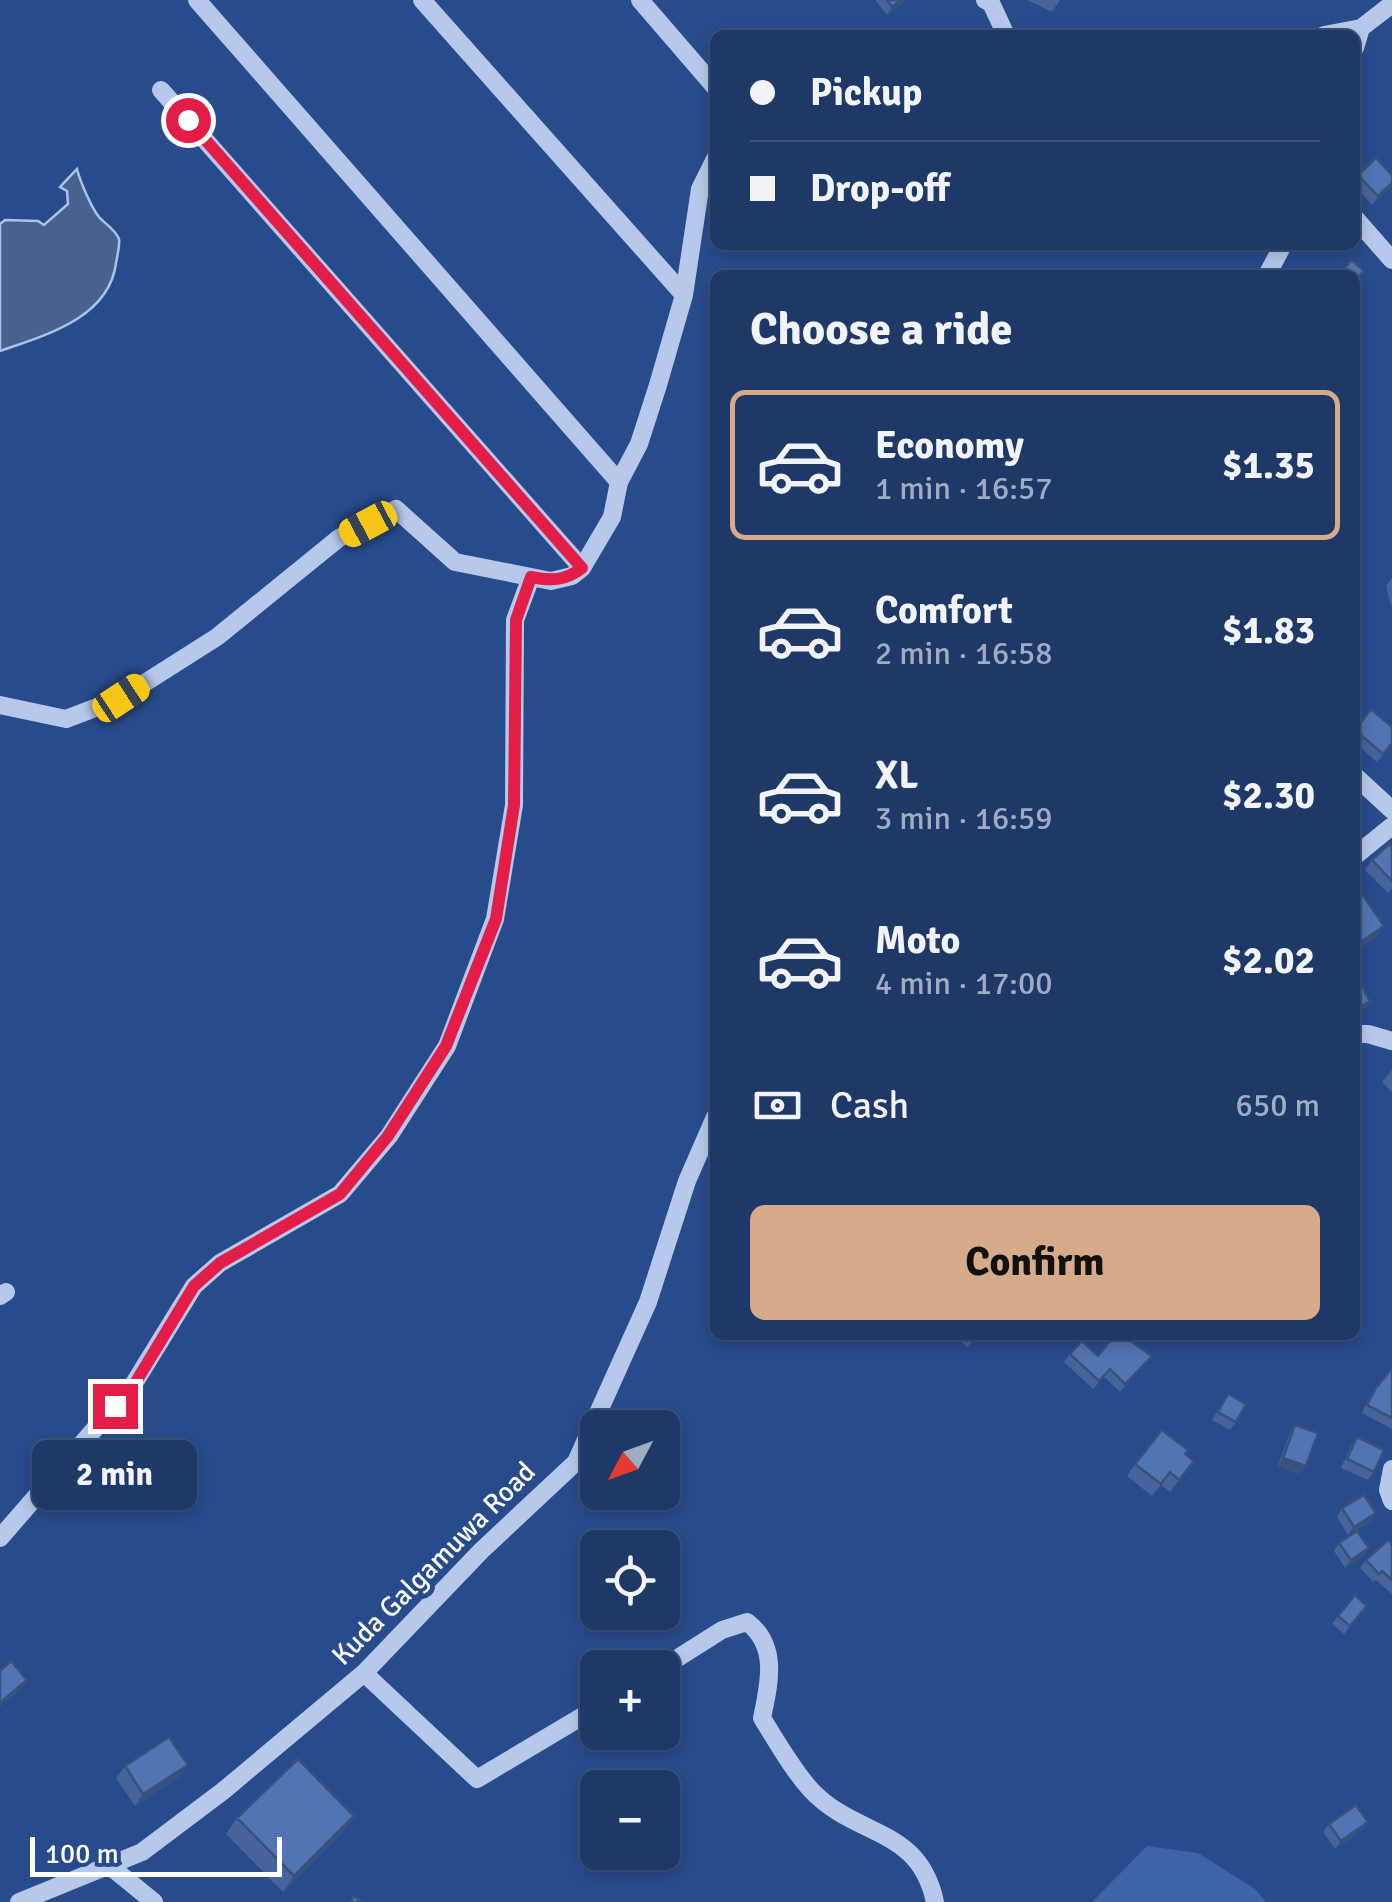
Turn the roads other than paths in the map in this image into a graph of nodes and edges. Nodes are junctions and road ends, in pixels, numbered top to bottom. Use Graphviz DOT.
graph roads {
  1 [pos="197,0"];
  2 [pos="422,0"];
  3 [pos="640,0"];
  4 [pos="990,1"];
  5 [pos="1392,4"];
  6 [pos="1361,28"];
  7 [pos="1004,30"];
  8 [pos="1350,30"];
  9 [pos="1360,31"];
  10 [pos="710,81"];
  11 [pos="161,90"];
  12 [pos="710,169"];
  13 [pos="1360,224"];
  14 [pos="1392,260"];
  15 [pos="684,294"];
  16 [pos="619,482"];
  17 [pos="582,568"];
  18 [pos="531,577"];
  19 [pos="0,705"];
  20 [pos="1360,781"];
  21 [pos="1392,810"];
  22 [pos="1392,826"];
  23 [pos="1360,852"];
  24 [pos="1360,1034"];
  25 [pos="1392,1041"];
  26 [pos="710,1129"];
  27 [pos="1392,1469"];
  28 [pos="1392,1501"];
  29 [pos="0,1538"];
  30 [pos="680,1657"];
  31 [pos="364,1673"];
  32 [pos="580,1718"];
  33 [pos="111,1867"];
  34 [pos="19,1902"];
  35 [pos="154,1902"];
  36 [pos="935,1902"];
  1 -- 16 [label="street"];
  2 -- 15 [label="street"];
  3 -- 10 [label="street"];
  4 -- 7 [label="street"];
  5 -- 6 [label="street"];
  6 -- 8 [label="street"];
  6 -- 9 [label="street"];
  11 -- 17 [label="street"];
  12 -- 15 [label="street"];
  13 -- 14 [label="street"];
  15 -- 16 [label="street"];
  16 -- 17 [label="street"];
  17 -- 18 [label="street"];
  18 -- 19 [label="street"];
  18 -- 29 [label="street"];
  20 -- 21 [label="street"];
  22 -- 23 [label="street"];
  24 -- 25 [label="street"];
  26 -- 31 [label="street, Kuda Galgamuwa Road"];
  27 -- 28 [label="street"];
  30 -- 36 [label="street"];
  31 -- 32 [label="street"];
  31 -- 33 [label="street, Kuda Galgamuwa Road"];
  33 -- 34 [label="street, Kuda Galgamuwa Road"];
  33 -- 35 [label="street"];
}
